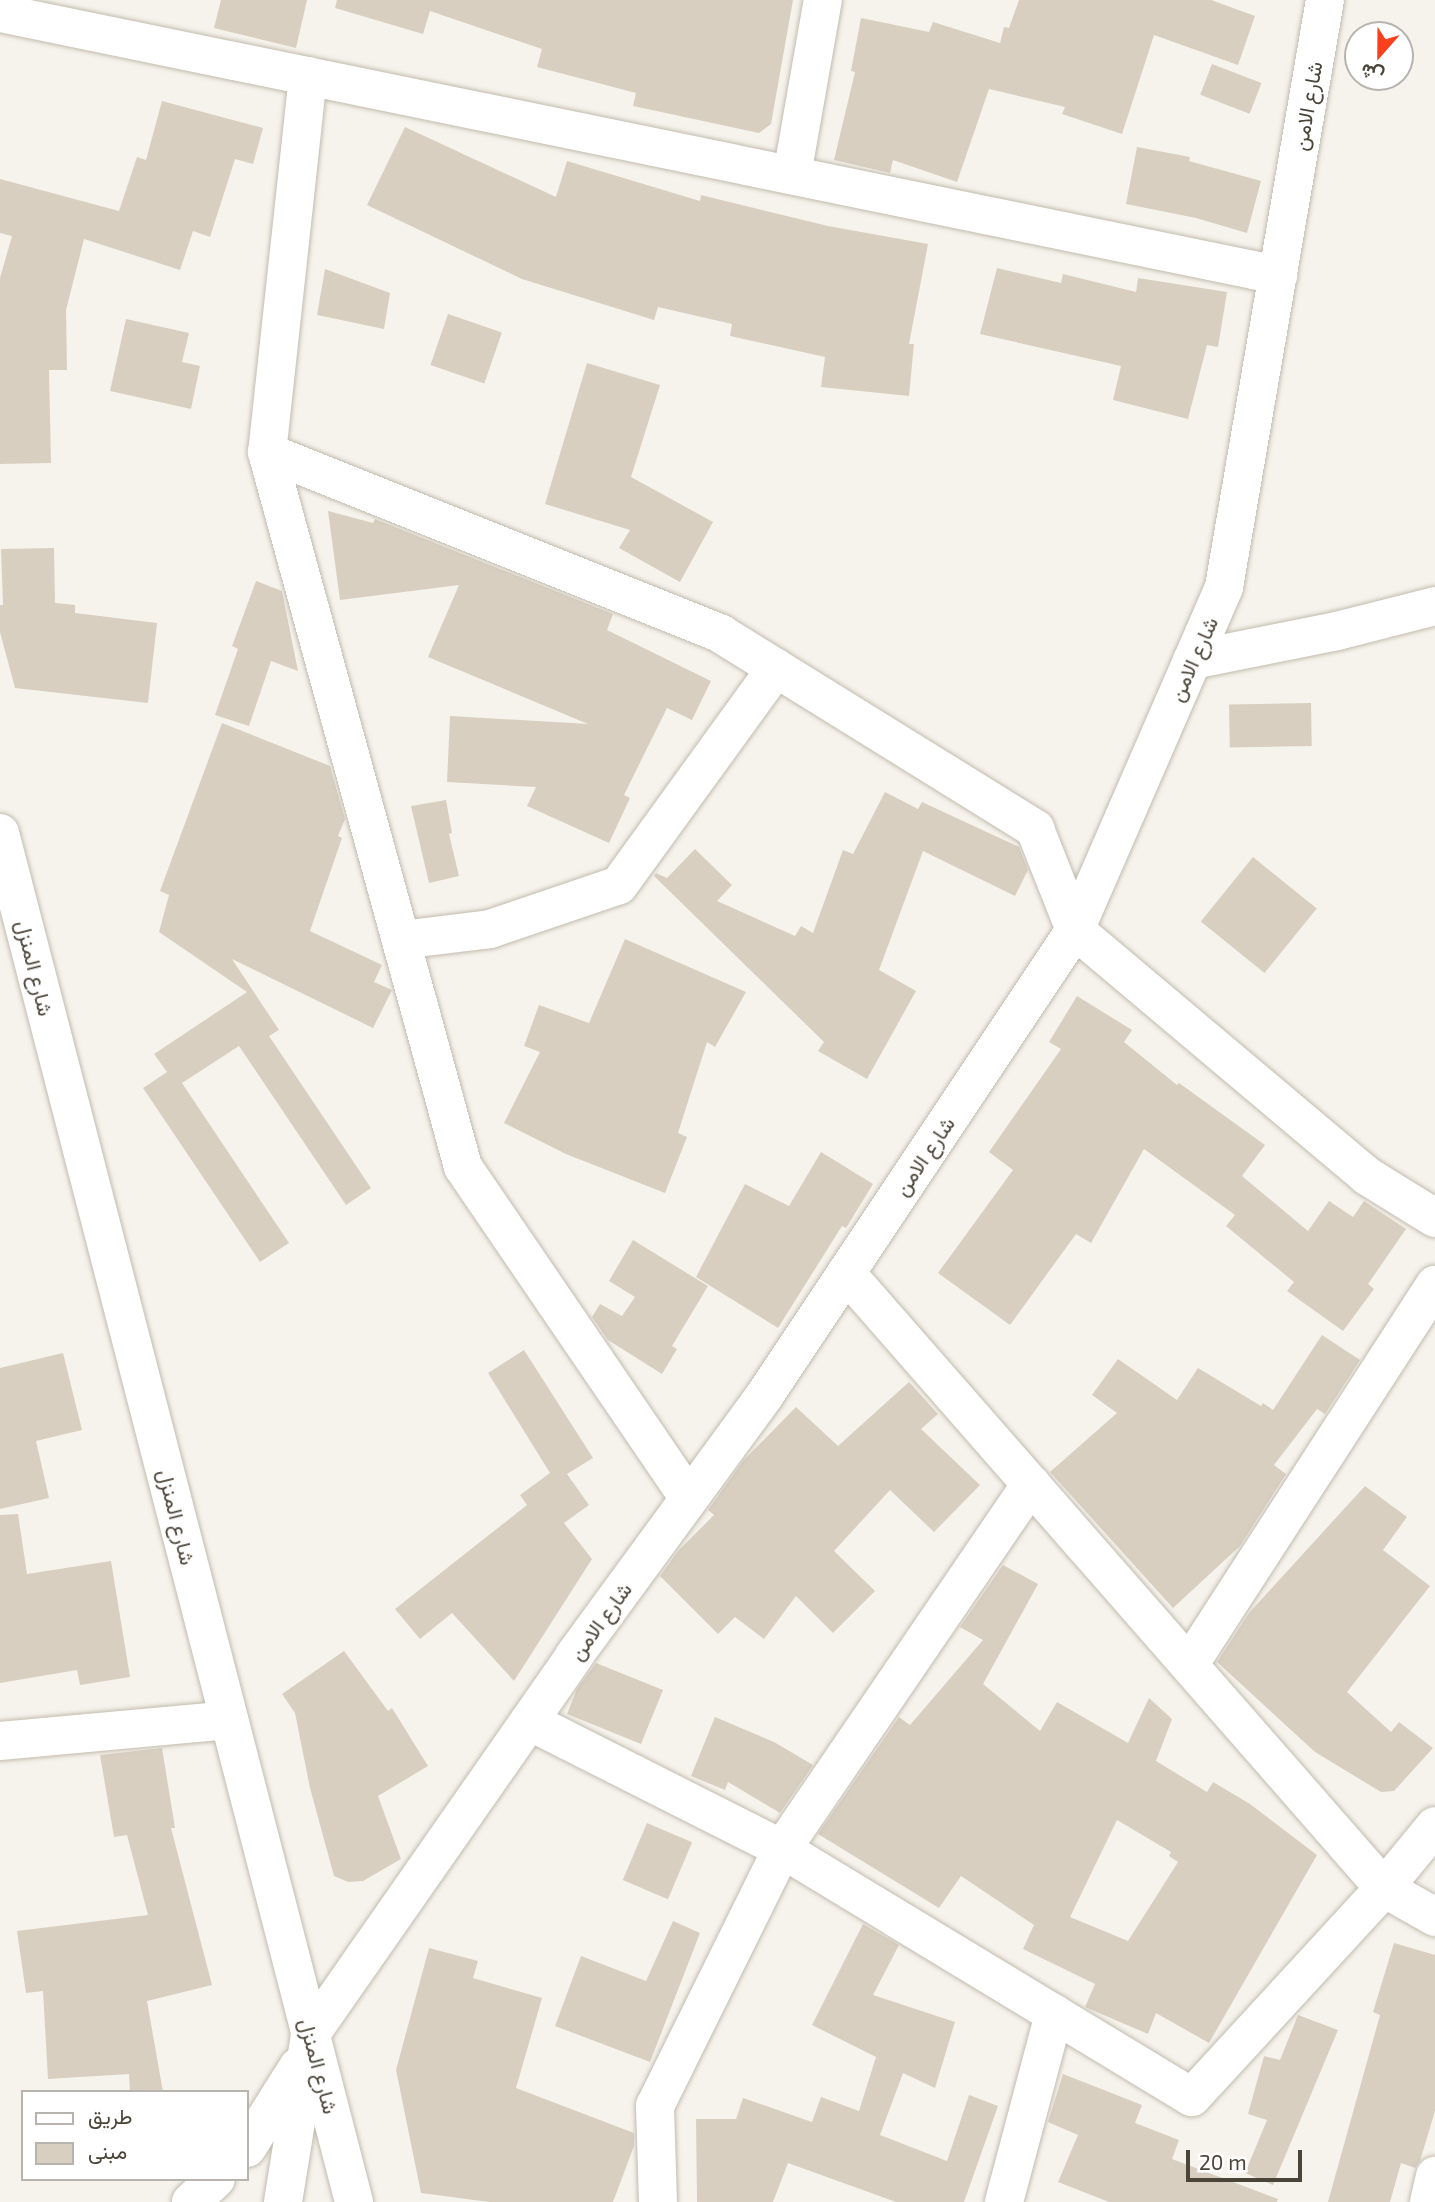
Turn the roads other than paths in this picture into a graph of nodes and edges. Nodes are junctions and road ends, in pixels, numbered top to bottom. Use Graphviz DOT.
graph roads {
  1 [pos="823,0"];
  2 [pos="1325,0"];
  3 [pos="0,13"];
  4 [pos="308,76"];
  5 [pos="792,175"];
  6 [pos="1278,275"];
  7 [pos="267,452"];
  8 [pos="1435,606"];
  9 [pos="1192,660"];
  10 [pos="776,668"];
  11 [pos="0,833"];
  12 [pos="1075,929"];
  13 [pos="401,940"];
  14 [pos="1435,1218"];
  15 [pos="846,1273"];
  16 [pos="1435,1284"];
  17 [pos="1031,1484"];
  18 [pos="689,1499"];
  19 [pos="1189,1665"];
  20 [pos="229,1720"];
  21 [pos="528,1721"];
  22 [pos="0,1741"];
  23 [pos="1435,1826"];
  24 [pos="782,1849"];
  25 [pos="1384,1888"];
  26 [pos="1435,1917"];
  27 [pos="1054,2014"];
  28 [pos="309,2044"];
  29 [pos="248,2146"];
  30 [pos="1435,2176"];
  31 [pos="214,2181"];
  32 [pos="191,2202"];
  33 [pos="284,2202"];
  34 [pos="354,2202"];
  35 [pos="658,2202"];
  36 [pos="1004,2202"];
  37 [pos="1429,2202"];
  1 -- 5 [label="street"];
  2 -- 6 [label="street, شارع الامن"];
  3 -- 4 [label="street"];
  4 -- 5 [label="street"];
  4 -- 7 [label="street"];
  5 -- 6 [label="street"];
  6 -- 9 [label="street, شارع الامن"];
  7 -- 10 [label="street"];
  7 -- 13 [label="street"];
  8 -- 9 [label="street"];
  9 -- 12 [label="street, شارع الامن"];
  10 -- 12 [label="street"];
  10 -- 13 [label="street"];
  11 -- 20 [label="street, شارع المنزل"];
  12 -- 14 [label="street"];
  12 -- 15 [label="street, شارع الامن"];
  13 -- 18 [label="street"];
  15 -- 17 [label="street"];
  15 -- 18 [label="street, شارع الامن"];
  16 -- 19 [label="street"];
  17 -- 19 [label="street"];
  17 -- 24 [label="street"];
  18 -- 21 [label="street, شارع الامن"];
  19 -- 25 [label="street"];
  20 -- 22 [label="street"];
  20 -- 28 [label="street, شارع المنزل"];
  21 -- 24 [label="street"];
  21 -- 28 [label="street, شارع الامن"];
  23 -- 25 [label="street"];
  24 -- 27 [label="street"];
  24 -- 35 [label="street"];
  25 -- 26 [label="street"];
  25 -- 27 [label="street"];
  27 -- 36 [label="street"];
  28 -- 29 [label="street"];
  28 -- 33 [label="street, شارع الامن"];
  28 -- 34 [label="street, شارع المنزل"];
  30 -- 37 [label="street"];
  31 -- 32 [label="street"];
}
